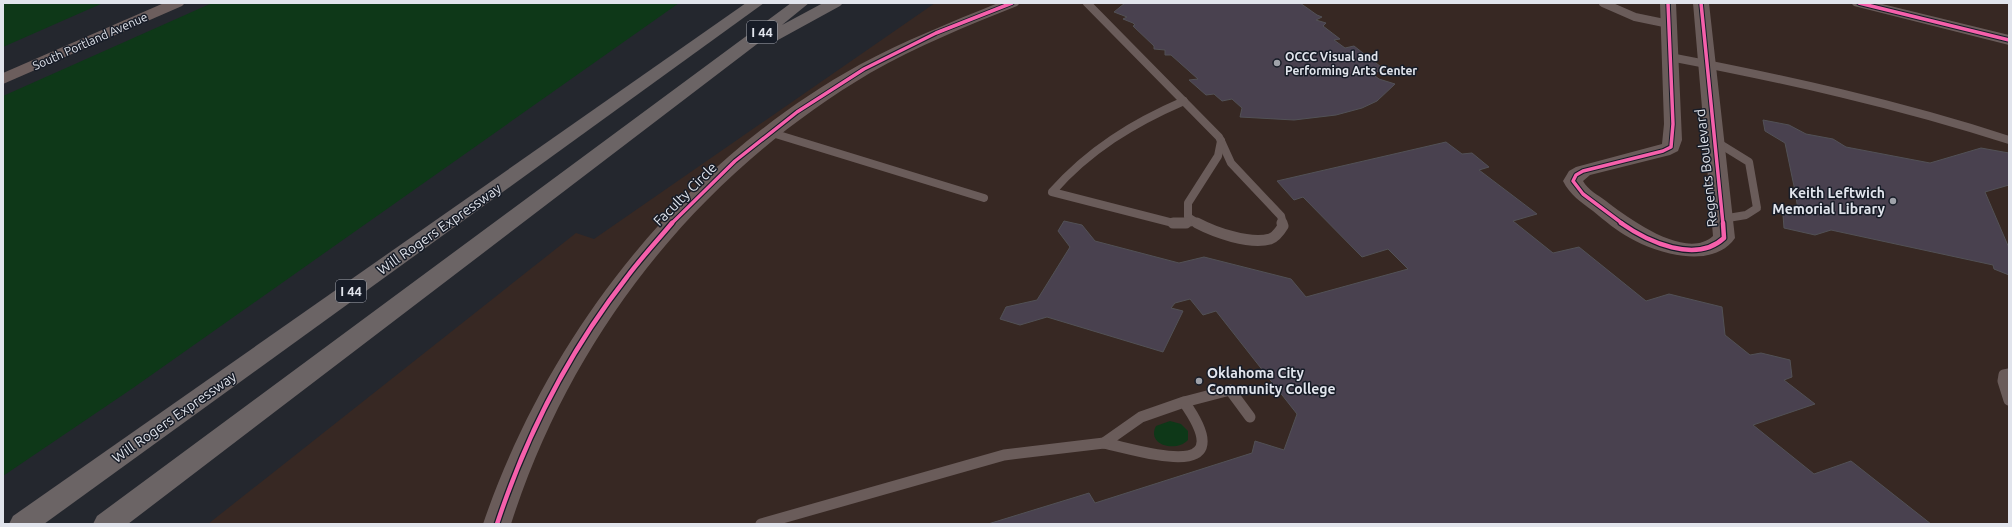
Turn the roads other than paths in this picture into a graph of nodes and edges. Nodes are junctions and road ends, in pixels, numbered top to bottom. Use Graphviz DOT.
graph roads {
  1 [pos="146,3"];
  2 [pos="177,3"];
  3 [pos="740,3"];
  4 [pos="756,3"];
  5 [pos="801,3"];
  6 [pos="835,3"];
  7 [pos="1012,3"];
  8 [pos="1087,3"];
  9 [pos="1603,3"];
  10 [pos="1668,3"];
  11 [pos="1701,3"];
  12 [pos="1859,3"];
  13 [pos="1669,24"];
  14 [pos="2009,40"];
  15 [pos="1670,57"];
  16 [pos="679,58"];
  17 [pos="724,61"];
  18 [pos="3,64"];
  19 [pos="1706,64"];
  20 [pos="3,79"];
  21 [pos="1184,101"];
  22 [pos="769,132"];
  23 [pos="2009,140"];
  24 [pos="1221,141"];
  25 [pos="1714,141"];
  26 [pos="984,198"];
  27 [pos="1722,219"];
  28 [pos="1193,222"];
  29 [pos="2009,374"];
  30 [pos="2009,400"];
  31 [pos="1184,402"];
  32 [pos="1250,417"];
  33 [pos="1104,443"];
  34 [pos="24,524"];
  35 [pos="107,524"];
  36 [pos="497,524"];
  37 [pos="761,524"];
  1 -- 18 [label="main road, South Portland Avenue"];
  2 -- 20 [label="main road, South Portland Avenue"];
  3 -- 16 [label="highway"];
  4 -- 16 [label="highway, Will Rogers Expressway / I 44"];
  5 -- 17 [label="highway, I 44"];
  6 -- 17 [label="highway"];
  7 -- 22 [label="street, Faculty Circle"];
  8 -- 21 [label="lane"];
  9 -- 13 [label="lane"];
  10 -- 13 [label="street, Regents Boulevard"];
  11 -- 19 [label="street, Regents Boulevard"];
  12 -- 14 [label="street"];
  13 -- 15 [label="street, Regents Boulevard"];
  15 -- 19 [label="lane"];
  15 -- 27 [label="street, Regents Boulevard"];
  16 -- 34 [label="highway, Will Rogers Expressway / I 44"];
  17 -- 35 [label="highway, I 44"];
  19 -- 23 [label="lane"];
  19 -- 25 [label="street, Regents Boulevard"];
  21 -- 24 [label="lane"];
  21 -- 28 [label="lane"];
  22 -- 26 [label="lane"];
  22 -- 36 [label="street, Faculty Circle"];
  24 -- 28 [label="lane"];
  24 -- 28 [label="lane"];
  25 -- 27 [label="street, Regents Boulevard"];
  25 -- 27 [label="lane"];
  29 -- 30 [label="lane"];
  31 -- 32 [label="lane"];
  31 -- 33 [label="lane"];
  31 -- 33 [label="lane"];
  33 -- 37 [label="lane"];
}
